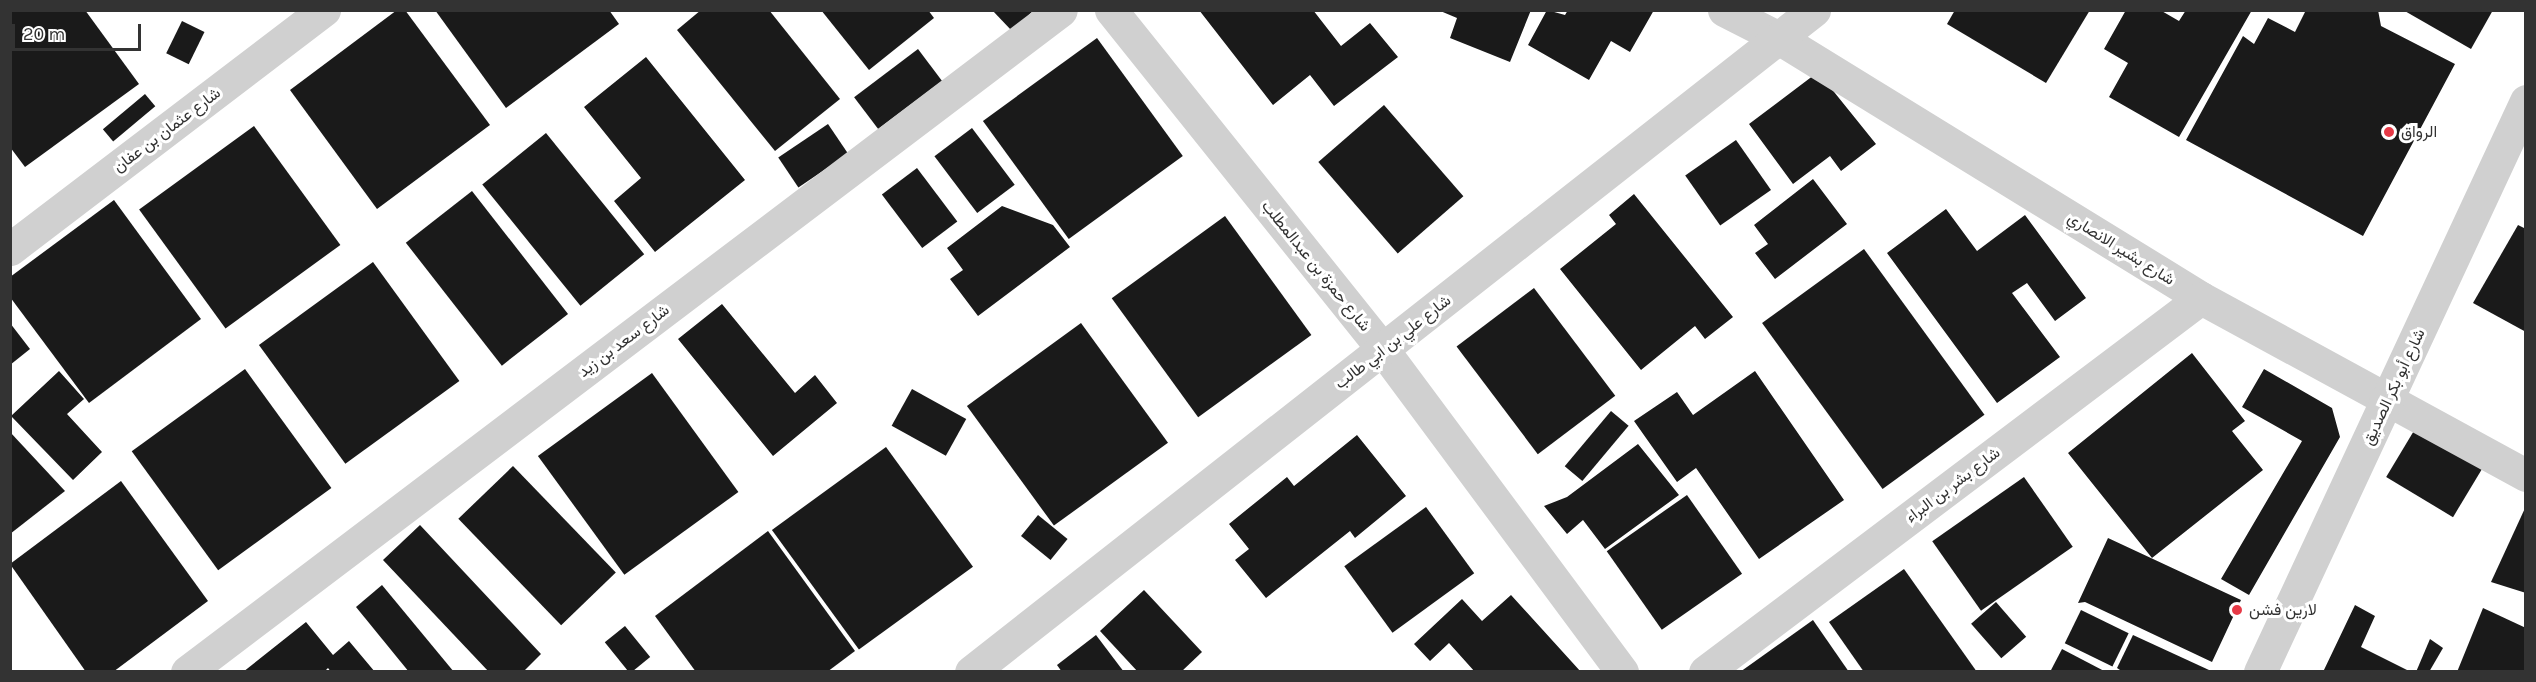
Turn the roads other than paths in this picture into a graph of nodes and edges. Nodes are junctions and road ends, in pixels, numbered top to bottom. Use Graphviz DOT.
graph roads {
  1 [pos="324,10"];
  2 [pos="1061,10"];
  3 [pos="1111,10"];
  4 [pos="1724,10"];
  5 [pos="1814,10"];
  6 [pos="1777,37"];
  7 [pos="2524,106"];
  8 [pos="10,249"];
  9 [pos="2201,298"];
  10 [pos="1383,350"];
  11 [pos="2389,398"];
  12 [pos="2526,475"];
  13 [pos="974,671"];
  14 [pos="187,672"];
  15 [pos="1622,672"];
  16 [pos="1705,672"];
  17 [pos="2260,672"];
  1 -- 8 [label="street, شارع عثمان بن عفان"];
  2 -- 14 [label="street, شارع سعد بن زيد"];
  3 -- 10 [label="street, شارع حمزة بن عبدالمطلب"];
  4 -- 6 [label="street, شارع بشير الانصاري"];
  5 -- 6 [label="street, شارع علي بن ابي طالب"];
  6 -- 9 [label="street, شارع بشير الانصاري"];
  6 -- 10 [label="street, شارع علي بن ابي طالب"];
  7 -- 11 [label="street, شارع أبو بكر الصديق"];
  9 -- 11 [label="street, شارع بشير الانصاري"];
  9 -- 16 [label="street, شارع بشر بن البراء"];
  10 -- 13 [label="street, شارع علي بن ابي طالب"];
  10 -- 15 [label="street, شارع حمزة بن عبدالمطلب"];
  11 -- 12 [label="street, شارع بشير الانصاري"];
  11 -- 17 [label="street, شارع أبو بكر الصديق"];
}
